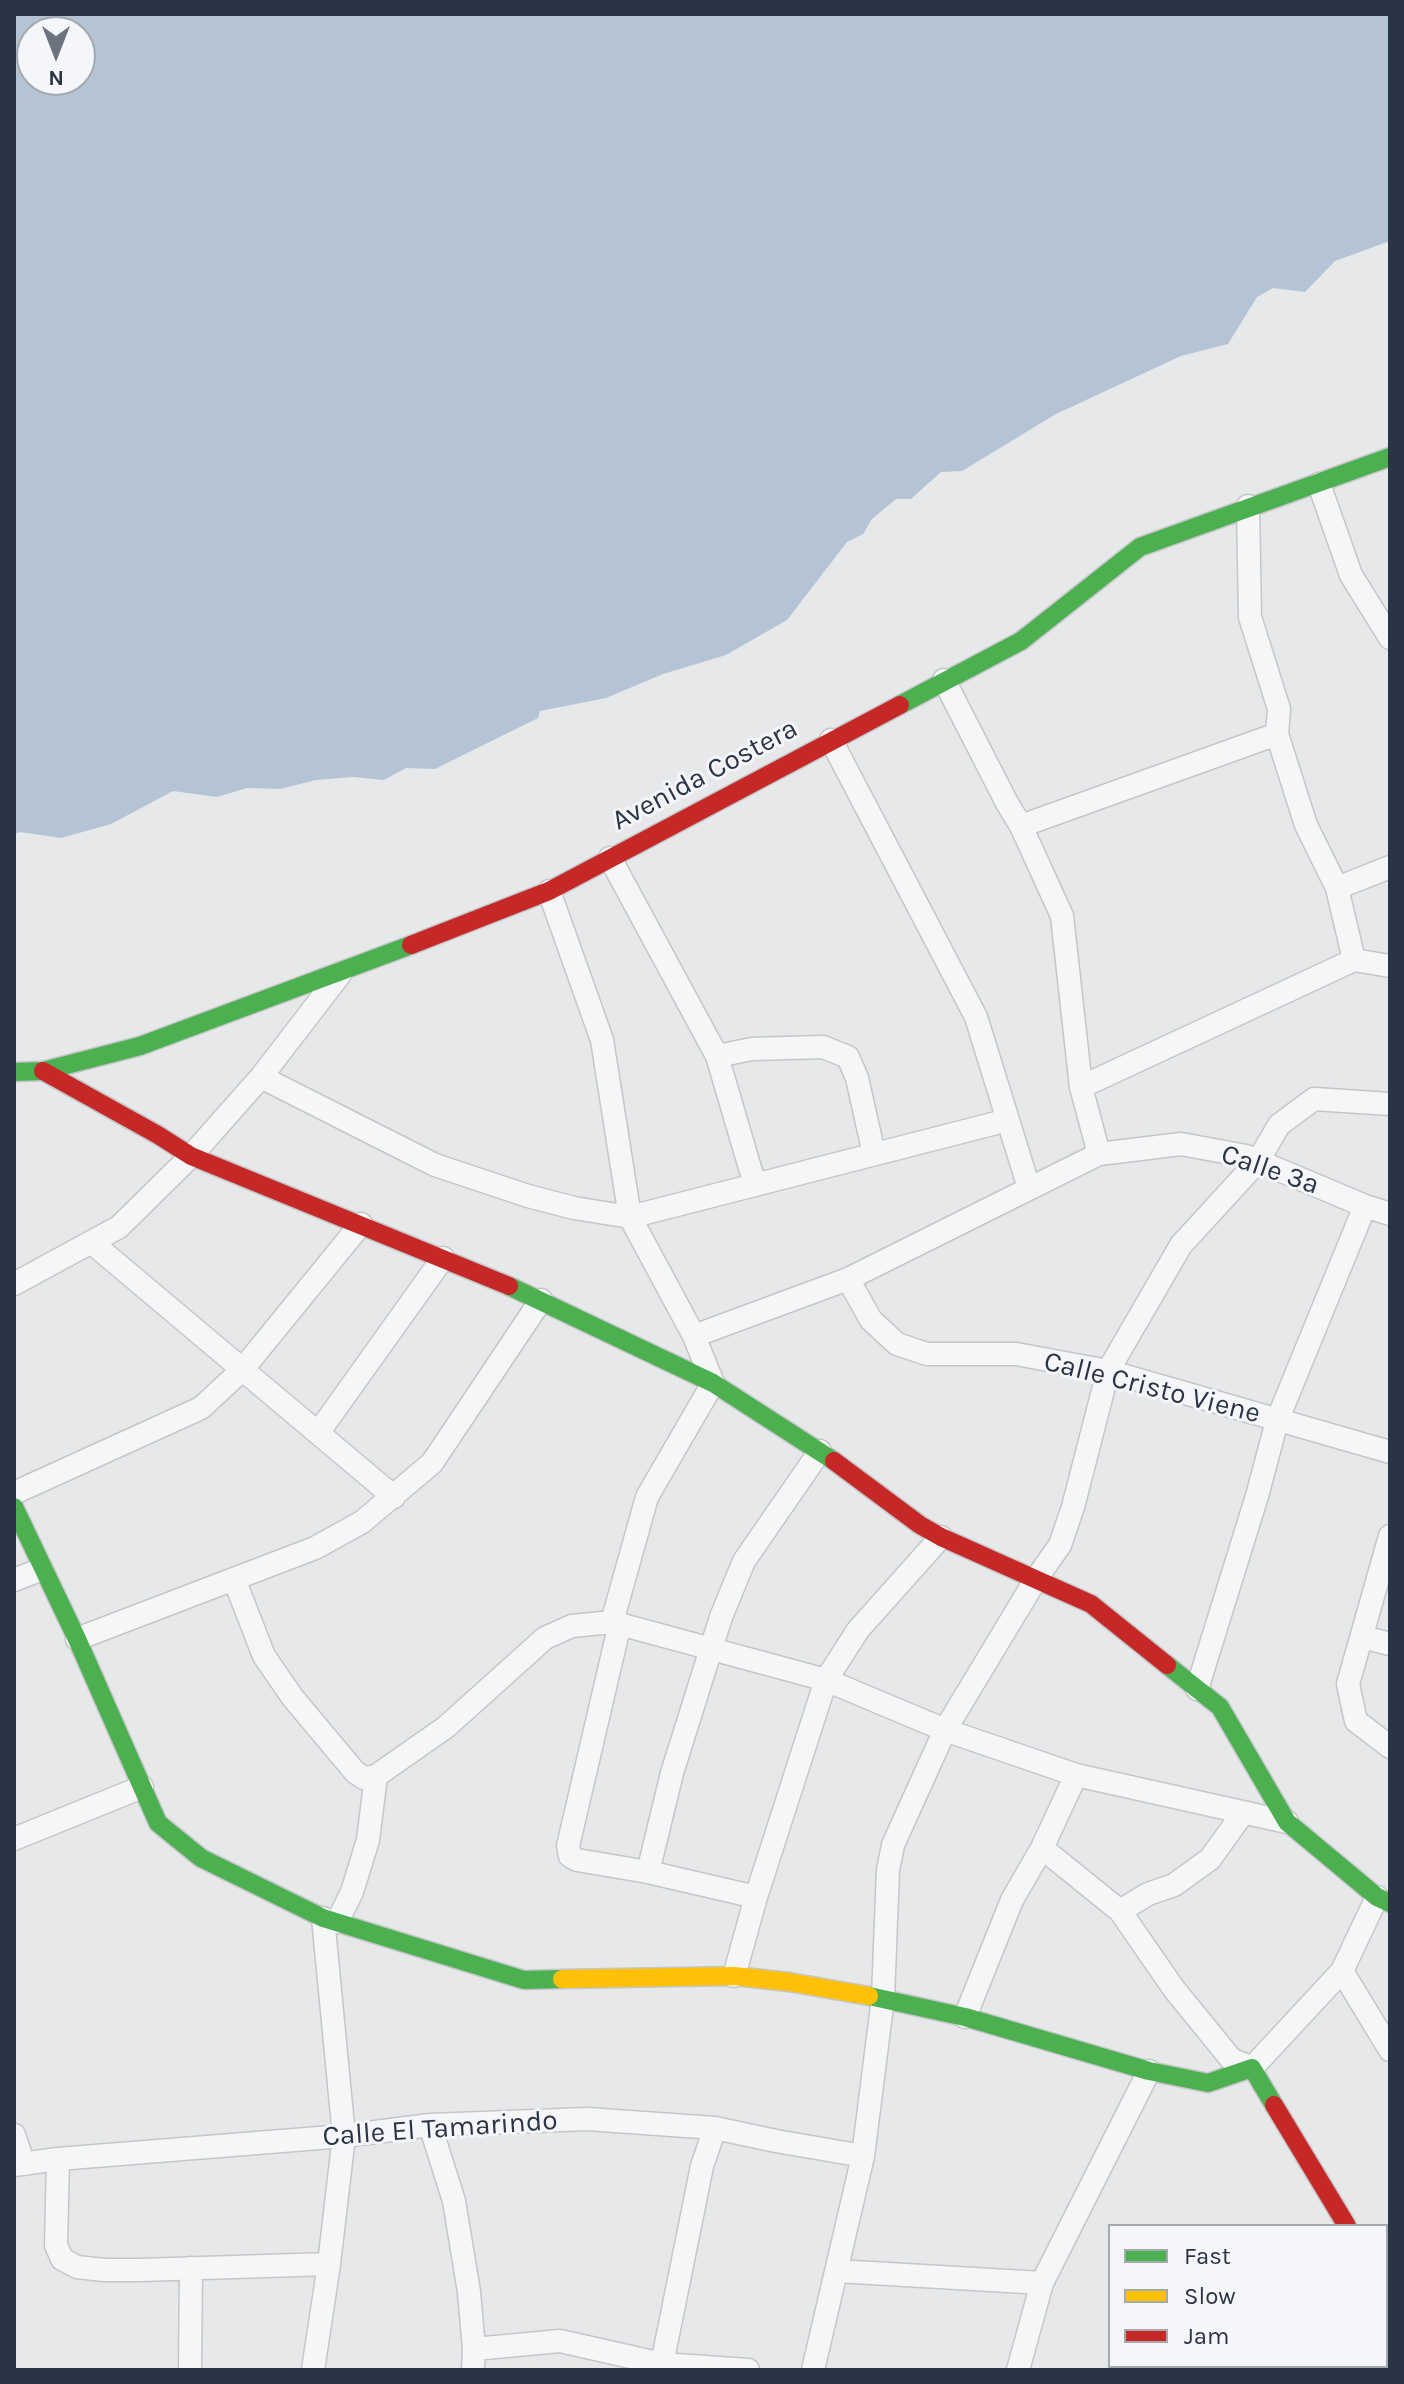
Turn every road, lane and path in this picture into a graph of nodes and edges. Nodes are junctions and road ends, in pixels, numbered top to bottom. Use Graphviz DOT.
graph roads {
  1 [pos="1390,457"];
  2 [pos="1319,484"];
  3 [pos="1248,506"];
  4 [pos="1390,638"];
  5 [pos="944,680"];
  6 [pos="1277,734"];
  7 [pos="831,740"];
  8 [pos="1021,826"];
  9 [pos="610,858"];
  10 [pos="1390,867"];
  11 [pos="1337,888"];
  12 [pos="549,891"];
  13 [pos="1354,960"];
  14 [pos="1390,966"];
  15 [pos="341,973"];
  16 [pos="717,1056"];
  17 [pos="43,1071"];
  18 [pos="14,1072"];
  19 [pos="261,1077"];
  20 [pos="1081,1087"];
  21 [pos="1390,1104"];
  22 [pos="1008,1120"];
  23 [pos="874,1154"];
  24 [pos="1099,1154"];
  25 [pos="191,1156"];
  26 [pos="1258,1161"];
  27 [pos="755,1185"];
  28 [pos="1029,1188"];
  29 [pos="1365,1206"];
  30 [pos="1390,1214"];
  31 [pos="630,1217"];
  32 [pos="361,1224"];
  33 [pos="91,1242"];
  34 [pos="443,1258"];
  35 [pos="848,1279"];
  36 [pos="14,1284"];
  37 [pos="541,1300"];
  38 [pos="694,1336"];
  39 [pos="242,1370"];
  40 [pos="1108,1371"];
  41 [pos="713,1383"];
  42 [pos="1277,1421"];
  43 [pos="318,1433"];
  44 [pos="820,1451"];
  45 [pos="1390,1452"];
  46 [pos="14,1493"];
  47 [pos="394,1497"];
  48 [pos="14,1507"];
  49 [pos="1390,1536"];
  50 [pos="941,1537"];
  51 [pos="42,1569"];
  52 [pos="234,1579"];
  53 [pos="1036,1579"];
  54 [pos="14,1580"];
  55 [pos="616,1622"];
  56 [pos="1362,1637"];
  57 [pos="77,1639"];
  58 [pos="1390,1644"];
  59 [pos="711,1649"];
  60 [pos="826,1680"];
  61 [pos="1197,1689"];
  62 [pos="945,1730"];
  63 [pos="1390,1747"];
  64 [pos="1076,1775"];
  65 [pos="376,1776"];
  66 [pos="142,1787"];
  67 [pos="1243,1813"];
  68 [pos="1287,1822"];
  69 [pos="14,1839"];
  70 [pos="1042,1848"];
  71 [pos="648,1872"];
  72 [pos="756,1897"];
  73 [pos="1383,1900"];
  74 [pos="1120,1911"];
  75 [pos="330,1920"];
  76 [pos="1342,1971"];
  77 [pos="734,1976"];
  78 [pos="883,1998"];
  79 [pos="965,2017"];
  80 [pos="1390,2050"];
  81 [pos="1252,2068"];
  82 [pos="1149,2071"];
  83 [pos="430,2125"];
  84 [pos="715,2128"];
  85 [pos="14,2135"];
  86 [pos="344,2136"];
  87 [pos="863,2156"];
  88 [pos="58,2159"];
  89 [pos="19,2165"];
  90 [pos="1346,2224"];
  91 [pos="329,2264"];
  92 [pos="191,2268"];
  93 [pos="837,2271"];
  94 [pos="1042,2283"];
  95 [pos="474,2359"];
  96 [pos="662,2364"];
  97 [pos="190,2370"];
  98 [pos="313,2370"];
  99 [pos="748,2370"];
  100 [pos="813,2370"];
  101 [pos="1018,2370"];
  1 -- 2 [label="street, Avenida Costera"];
  2 -- 3 [label="street, Avenida Costera"];
  2 -- 4 [label="street"];
  3 -- 5 [label="street, Avenida Costera"];
  3 -- 6 [label="street"];
  5 -- 7 [label="street, Avenida Costera"];
  5 -- 8 [label="street"];
  6 -- 8 [label="street"];
  6 -- 11 [label="street"];
  7 -- 9 [label="street, Avenida Costera"];
  7 -- 22 [label="street"];
  8 -- 20 [label="street"];
  9 -- 12 [label="street, Avenida Costera"];
  9 -- 16 [label="street"];
  10 -- 11 [label="street"];
  11 -- 13 [label="street"];
  12 -- 15 [label="street, Avenida Costera"];
  12 -- 31 [label="street"];
  13 -- 14 [label="street"];
  13 -- 20 [label="street"];
  15 -- 17 [label="street, Avenida Costera"];
  15 -- 19 [label="street"];
  16 -- 23 [label="street"];
  16 -- 27 [label="street"];
  17 -- 18 [label="street, Avenida Costera"];
  17 -- 25 [label="street"];
  19 -- 25 [label="street"];
  19 -- 31 [label="street"];
  20 -- 24 [label="street"];
  21 -- 26 [label="street"];
  22 -- 23 [label="street"];
  22 -- 28 [label="street"];
  23 -- 27 [label="street"];
  24 -- 26 [label="street, Calle 3ª"];
  24 -- 28 [label="street, Calle 3ª"];
  25 -- 32 [label="street"];
  25 -- 33 [label="street"];
  26 -- 29 [label="street, Calle 3ª"];
  26 -- 40 [label="street"];
  27 -- 31 [label="street"];
  28 -- 35 [label="street, Calle 3ª"];
  29 -- 30 [label="street, Calle 3ª"];
  29 -- 42 [label="street"];
  31 -- 38 [label="street"];
  32 -- 34 [label="street"];
  32 -- 39 [label="street"];
  33 -- 36 [label="street"];
  33 -- 39 [label="street"];
  34 -- 37 [label="street"];
  34 -- 43 [label="street"];
  35 -- 38 [label="street, Calle 3ª"];
  35 -- 40 [label="street, Calle Cristo Viene"];
  37 -- 41 [label="street"];
  37 -- 47 [label="street"];
  38 -- 41 [label="street"];
  39 -- 43 [label="street"];
  39 -- 46 [label="street"];
  40 -- 42 [label="street, Calle Cristo Viene"];
  40 -- 53 [label="street"];
  41 -- 44 [label="street"];
  41 -- 55 [label="street"];
  42 -- 45 [label="street, Calle Cristo Viene"];
  42 -- 61 [label="street"];
  43 -- 47 [label="street"];
  44 -- 50 [label="street"];
  44 -- 59 [label="street"];
  47 -- 52 [label="street"];
  48 -- 51 [label="street"];
  49 -- 56 [label="street"];
  50 -- 53 [label="street"];
  50 -- 60 [label="street"];
  51 -- 54 [label="street"];
  51 -- 57 [label="street"];
  52 -- 57 [label="street"];
  52 -- 65 [label="street"];
  53 -- 61 [label="street"];
  53 -- 62 [label="street"];
  55 -- 59 [label="street"];
  55 -- 65 [label="street"];
  55 -- 71 [label="street"];
  56 -- 58 [label="street"];
  56 -- 63 [label="street"];
  57 -- 66 [label="street"];
  59 -- 60 [label="street"];
  59 -- 71 [label="street"];
  60 -- 62 [label="street"];
  60 -- 72 [label="street"];
  61 -- 68 [label="street"];
  62 -- 64 [label="street"];
  62 -- 78 [label="street"];
  64 -- 67 [label="street"];
  64 -- 70 [label="street"];
  65 -- 75 [label="street"];
  66 -- 69 [label="street"];
  66 -- 75 [label="street"];
  67 -- 68 [label="street"];
  67 -- 74 [label="street"];
  68 -- 73 [label="street"];
  70 -- 74 [label="street"];
  70 -- 79 [label="street"];
  71 -- 72 [label="street"];
  72 -- 77 [label="street"];
  73 -- 76 [label="street"];
  74 -- 81 [label="street"];
  75 -- 77 [label="street"];
  75 -- 86 [label="street"];
  76 -- 80 [label="street"];
  76 -- 81 [label="street"];
  77 -- 78 [label="street"];
  78 -- 79 [label="street"];
  78 -- 87 [label="street"];
  79 -- 82 [label="street"];
  81 -- 82 [label="street"];
  81 -- 90 [label="street"];
  82 -- 94 [label="street"];
  83 -- 84 [label="street, Calle El Tamarindo"];
  83 -- 86 [label="street, Calle El Tamarindo"];
  83 -- 95 [label="street"];
  84 -- 87 [label="street, Calle El Tamarindo"];
  84 -- 96 [label="street"];
  85 -- 89 [label="street"];
  86 -- 88 [label="street, Calle El Tamarindo"];
  86 -- 91 [label="street"];
  87 -- 93 [label="street"];
  88 -- 89 [label="street, Calle El Tamarindo"];
  88 -- 92 [label="street"];
  91 -- 92 [label="street"];
  91 -- 98 [label="street"];
  92 -- 97 [label="street"];
  93 -- 94 [label="street"];
  93 -- 100 [label="street"];
  94 -- 101 [label="street"];
  95 -- 96 [label="street"];
  96 -- 99 [label="street"];
}
